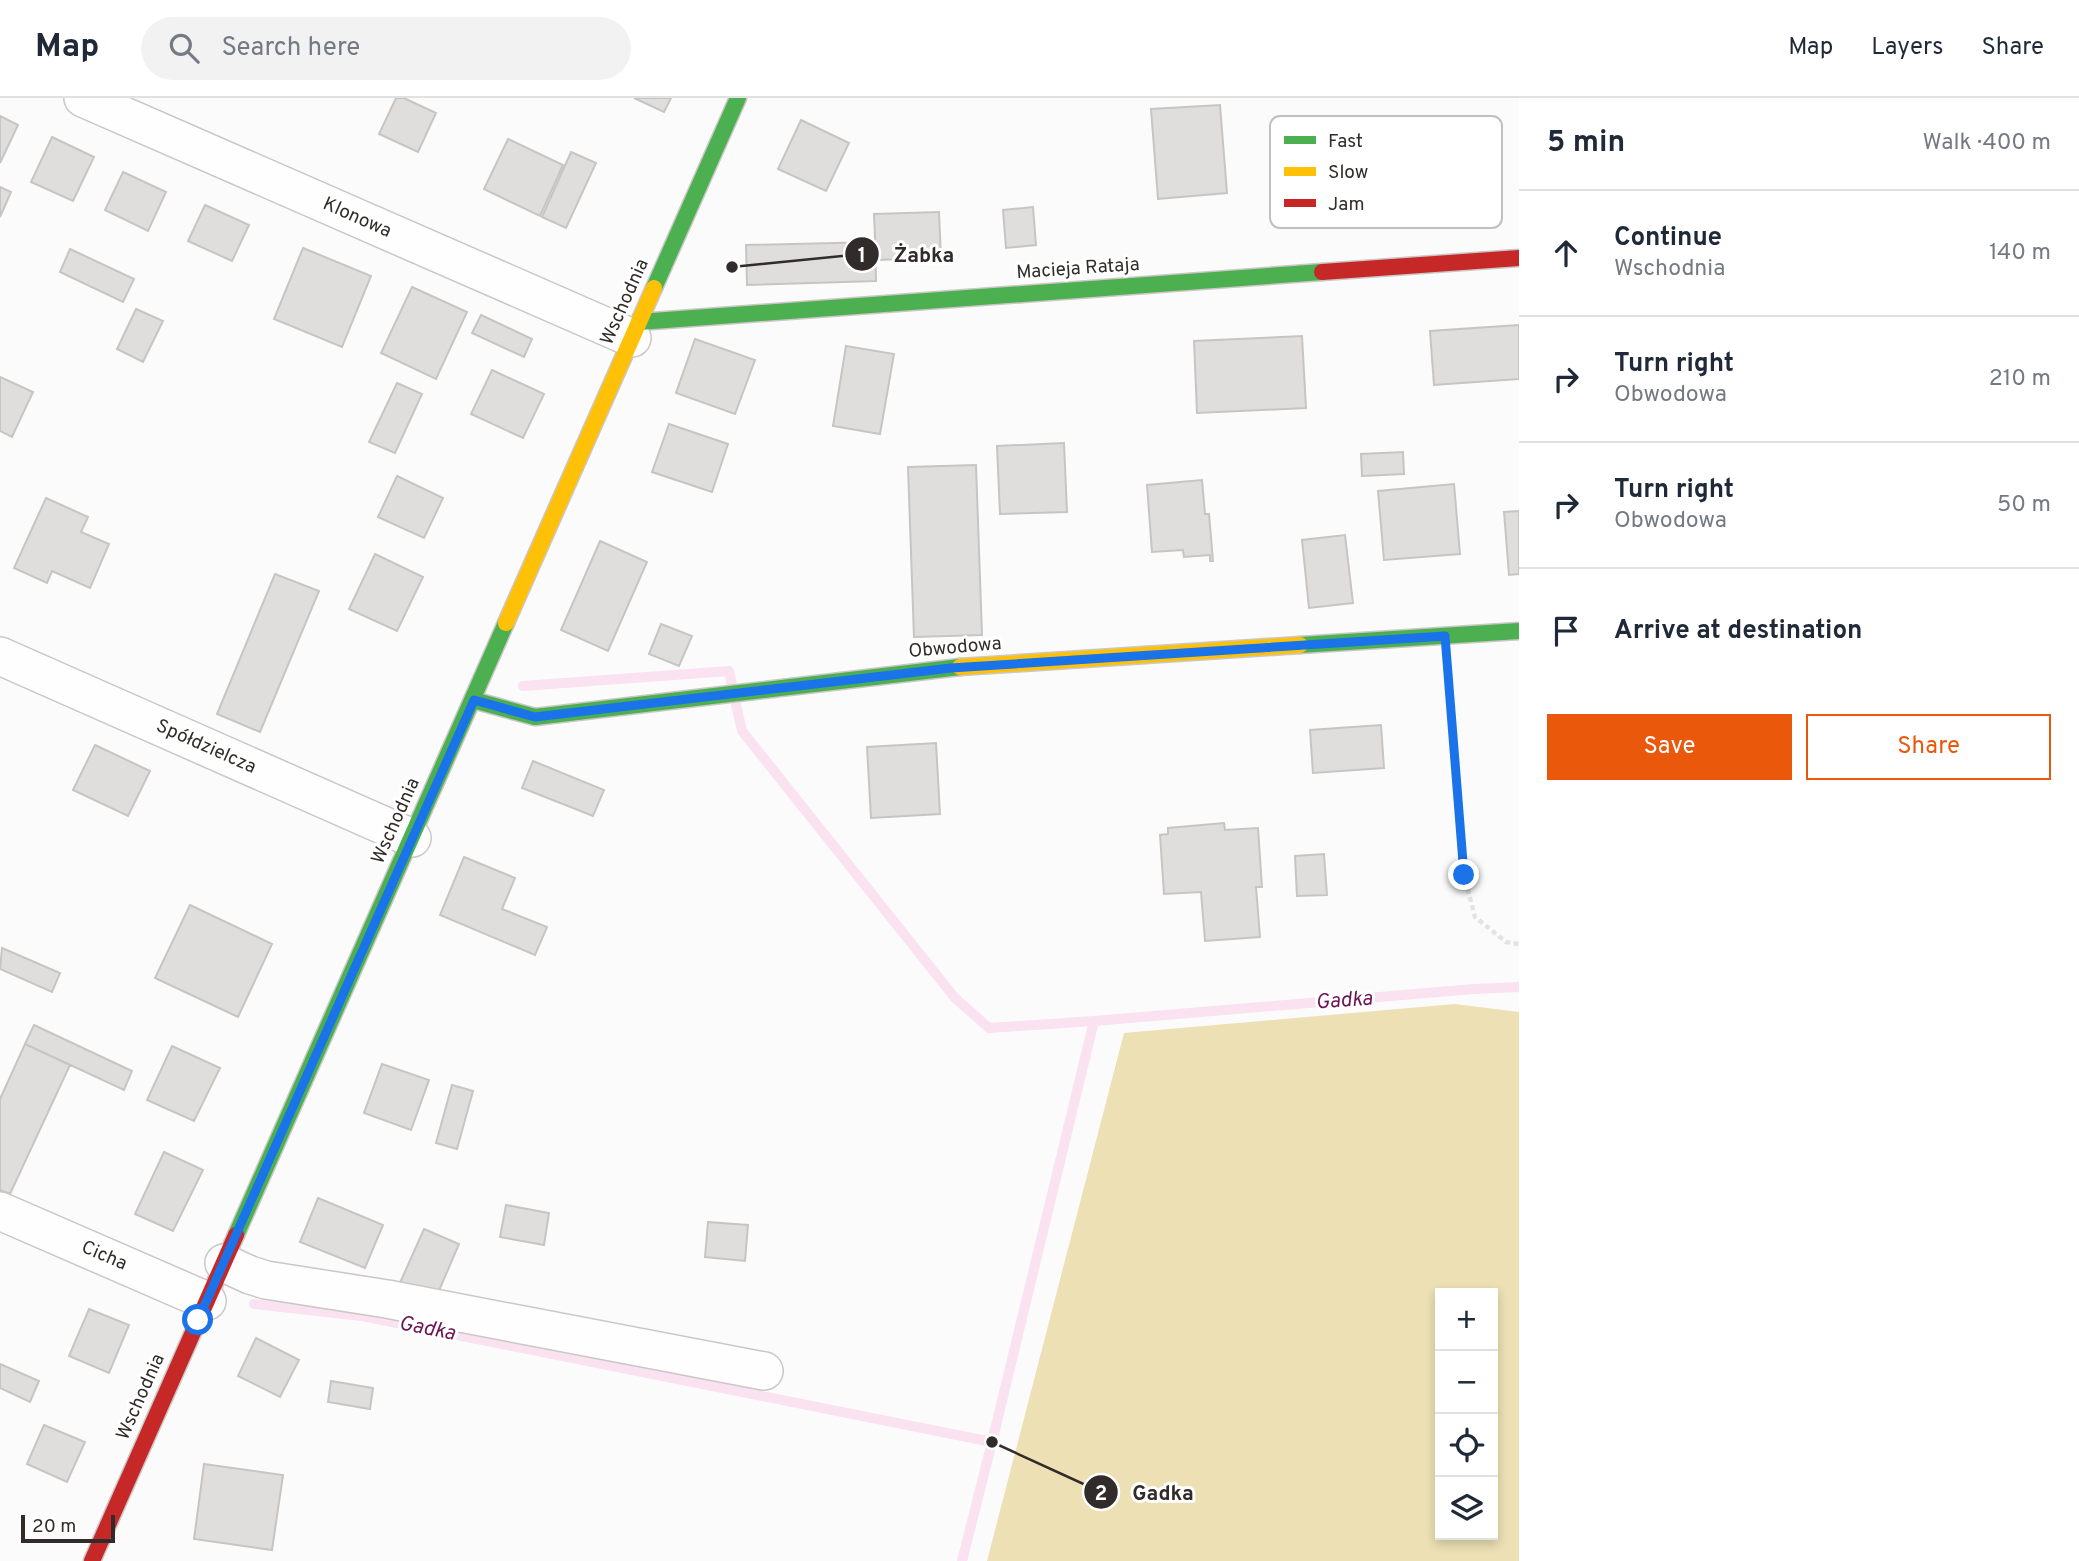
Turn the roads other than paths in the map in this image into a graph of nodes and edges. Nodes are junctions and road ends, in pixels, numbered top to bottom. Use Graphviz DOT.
graph roads {
  1 [pos="83,98"];
  2 [pos="738,98"];
  3 [pos="1519,258"];
  4 [pos="635,330"];
  5 [pos="1519,631"];
  6 [pos="0,656"];
  7 [pos="474,700"];
  8 [pos="412,838"];
  9 [pos="0,1212"];
  10 [pos="223,1263"];
  11 [pos="207,1301"];
  12 [pos="764,1371"];
  13 [pos="92,1561"];
  1 -- 4 [label="street, Klonowa"];
  2 -- 4 [label="street, Wschodnia"];
  3 -- 4 [label="street, Macieja Rataja"];
  4 -- 7 [label="street, Wschodnia"];
  5 -- 7 [label="street, Obwodowa"];
  6 -- 8 [label="street, Spółdzielcza"];
  7 -- 8 [label="street, Wschodnia"];
  8 -- 10 [label="street, Wschodnia"];
  9 -- 11 [label="street, Cicha"];
  10 -- 11 [label="street, Wschodnia"];
  10 -- 12 [label="street"];
  11 -- 13 [label="street, Wschodnia"];
}
